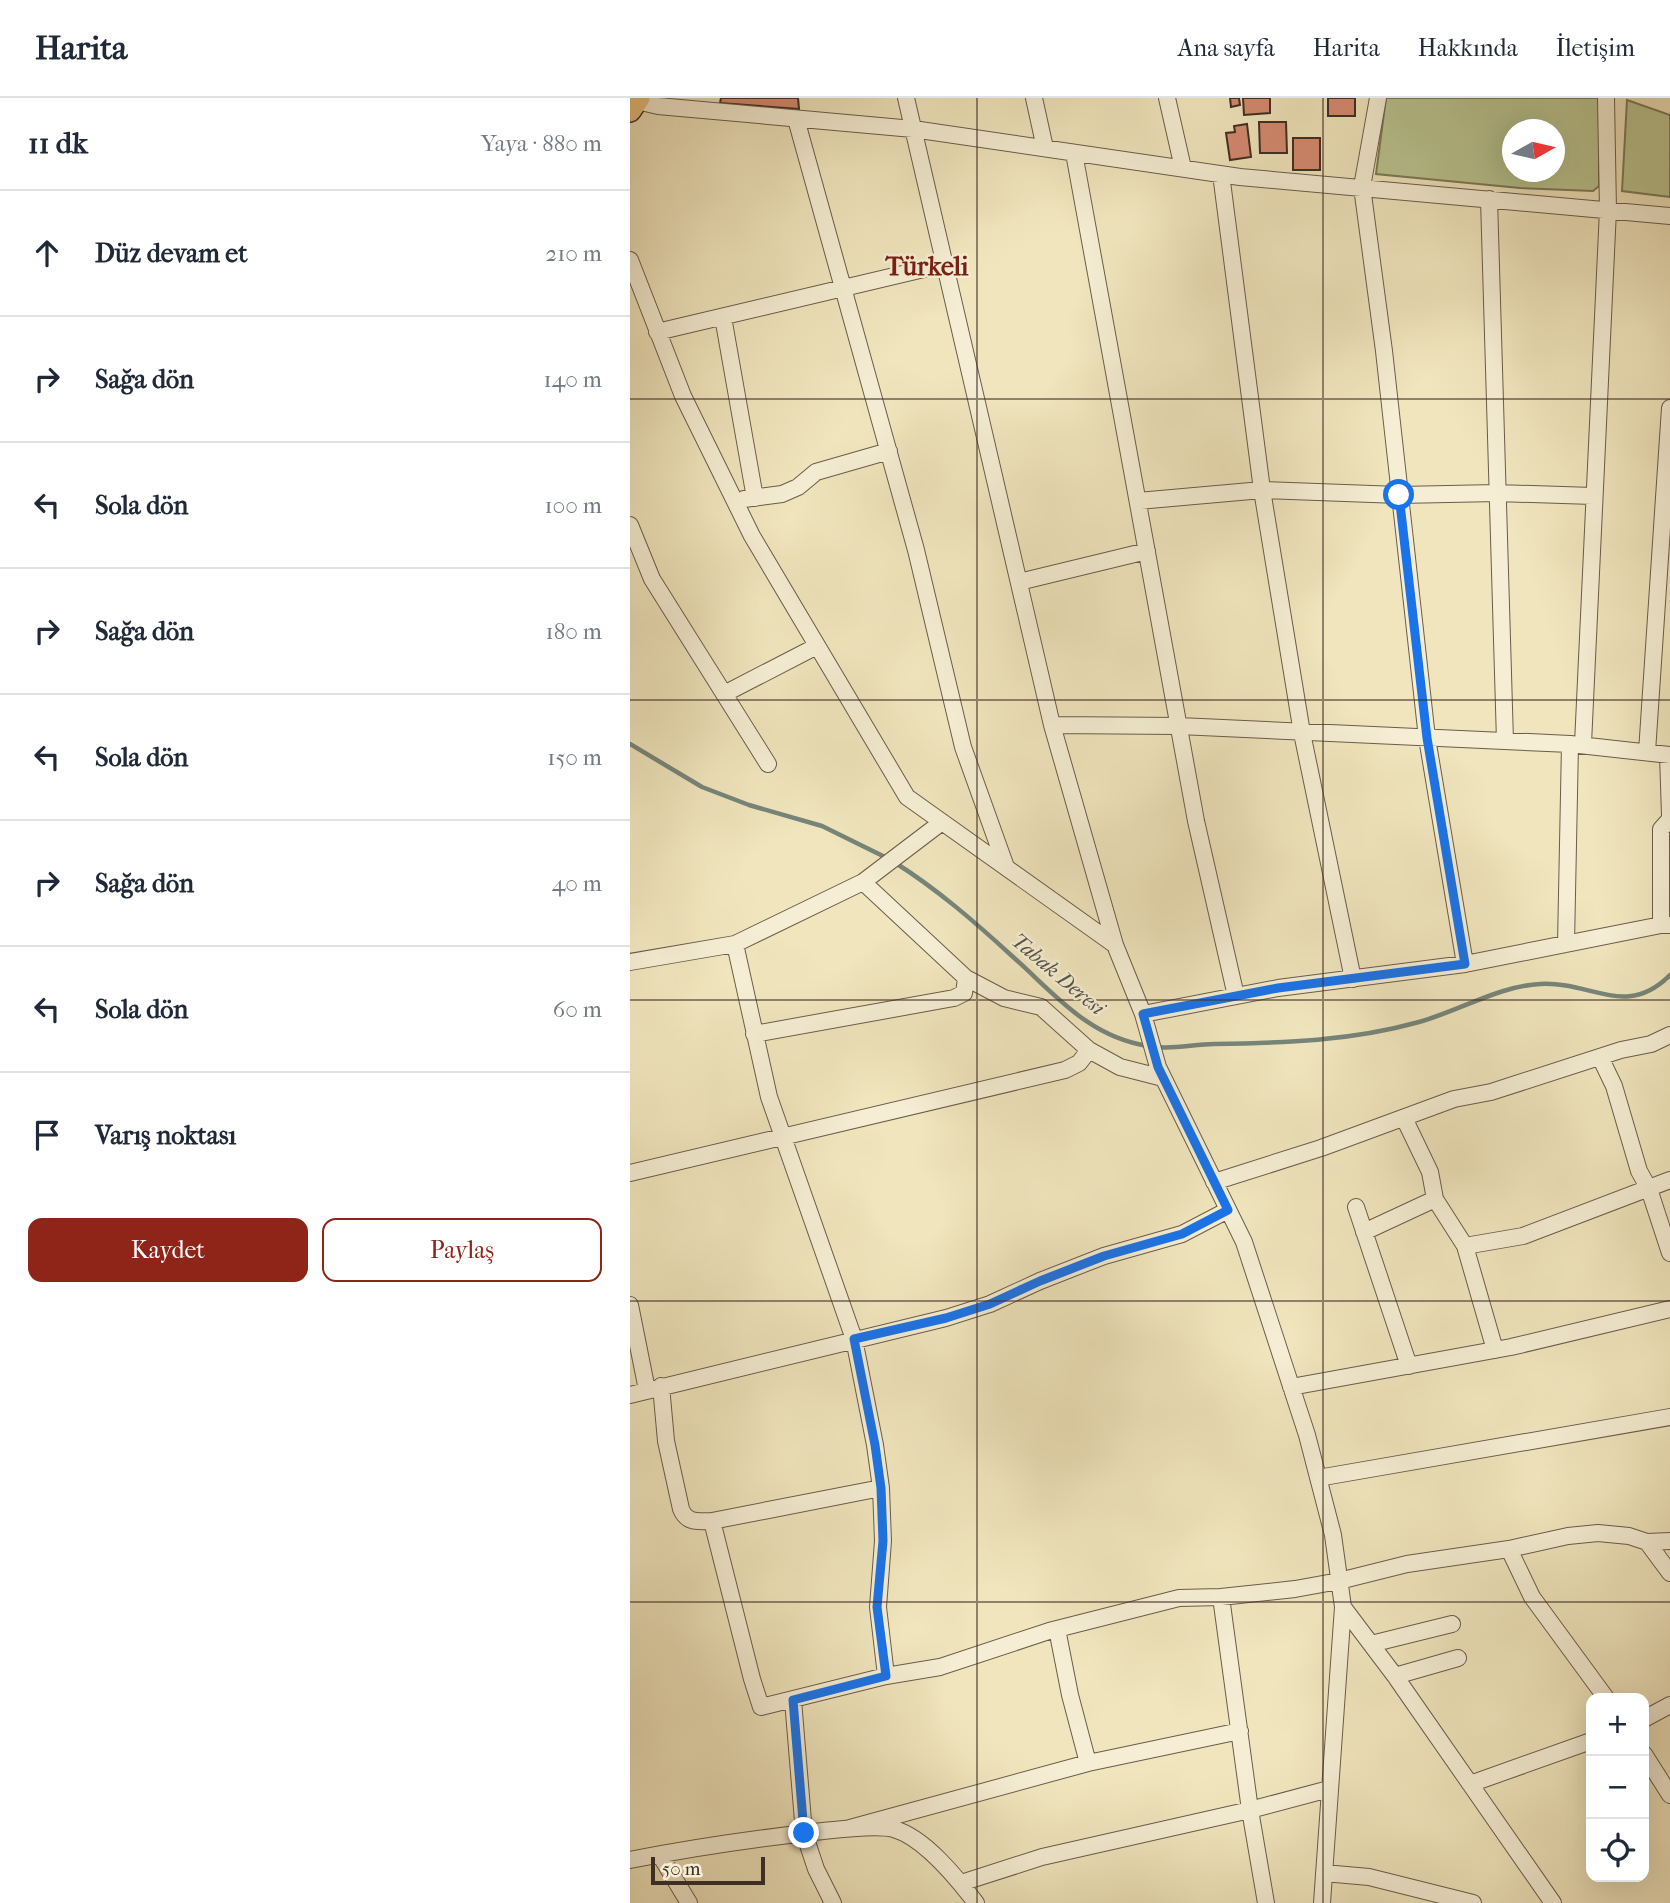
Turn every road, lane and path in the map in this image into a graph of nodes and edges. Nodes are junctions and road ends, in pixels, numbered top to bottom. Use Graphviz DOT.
graph roads {
  1 [pos="906,98"];
  2 [pos="1034,98"];
  3 [pos="1167,98"];
  4 [pos="1378,98"];
  5 [pos="1606,98"];
  6 [pos="635,103"];
  7 [pos="796,119"];
  8 [pos="913,129"];
  9 [pos="1045,148"];
  10 [pos="1073,153"];
  11 [pos="1182,168"];
  12 [pos="1220,174"];
  13 [pos="1362,187"];
  14 [pos="1489,199"];
  15 [pos="1608,210"];
  16 [pos="1670,216"];
  17 [pos="630,260"];
  18 [pos="945,264"];
  19 [pos="844,288"];
  20 [pos="723,317"];
  21 [pos="657,332"];
  22 [pos="1670,408"];
  23 [pos="889,451"];
  24 [pos="1262,490"];
  25 [pos="1497,493"];
  26 [pos="1399,495"];
  27 [pos="1594,496"];
  28 [pos="755,498"];
  29 [pos="735,501"];
  30 [pos="1138,501"];
  31 [pos="630,525"];
  32 [pos="1147,551"];
  33 [pos="1019,583"];
  34 [pos="817,646"];
  35 [pos="724,694"];
  36 [pos="1052,725"];
  37 [pos="1179,726"];
  38 [pos="1302,733"];
  39 [pos="1427,738"];
  40 [pos="1505,741"];
  41 [pos="1577,744"];
  42 [pos="1647,752"];
  43 [pos="1669,755"];
  44 [pos="768,764"];
  45 [pos="1670,817"];
  46 [pos="942,822"];
  47 [pos="1006,867"];
  48 [pos="863,882"];
  49 [pos="1666,925"];
  50 [pos="736,944"];
  51 [pos="1566,944"];
  52 [pos="1115,945"];
  53 [pos="630,962"];
  54 [pos="1465,964"];
  55 [pos="966,978"];
  56 [pos="1353,979"];
  57 [pos="1236,996"];
  58 [pos="1144,1021"];
  59 [pos="754,1034"];
  60 [pos="1670,1035"];
  61 [pos="1089,1050"];
  62 [pos="1601,1057"];
  63 [pos="1161,1072"];
  64 [pos="1404,1118"];
  65 [pos="784,1137"];
  66 [pos="630,1172"];
  67 [pos="1670,1180"];
  68 [pos="1214,1182"];
  69 [pos="1649,1189"];
  70 [pos="1435,1199"];
  71 [pos="1356,1207"];
  72 [pos="1228,1210"];
  73 [pos="1364,1232"];
  74 [pos="1465,1246"];
  75 [pos="1670,1253"];
  76 [pos="630,1305"];
  77 [pos="1670,1309"];
  78 [pos="854,1339"];
  79 [pos="1495,1350"];
  80 [pos="1409,1366"];
  81 [pos="1291,1387"];
  82 [pos="654,1388"];
  83 [pos="630,1395"];
  84 [pos="1670,1417"];
  85 [pos="1318,1478"];
  86 [pos="881,1488"];
  87 [pos="712,1521"];
  88 [pos="1670,1541"];
  89 [pos="1647,1542"];
  90 [pos="1509,1549"];
  91 [pos="1670,1573"];
  92 [pos="1339,1581"];
  93 [pos="1221,1597"];
  94 [pos="1343,1607"];
  95 [pos="1452,1624"];
  96 [pos="1057,1629"];
  97 [pos="1371,1644"];
  98 [pos="1458,1658"];
  99 [pos="886,1676"];
  100 [pos="1395,1676"];
  101 [pos="1602,1693"];
  102 [pos="793,1700"];
  103 [pos="1670,1705"];
  104 [pos="1649,1716"];
  105 [pos="1240,1731"];
  106 [pos="1586,1743"];
  107 [pos="1645,1756"];
  108 [pos="1088,1763"];
  109 [pos="1470,1784"];
  110 [pos="1329,1789"];
  111 [pos="1670,1795"];
  112 [pos="1250,1810"];
  113 [pos="850,1828"];
  114 [pos="804,1833"];
  115 [pos="660,1855"];
  116 [pos="630,1860"];
  117 [pos="1324,1873"];
  118 [pos="961,1883"];
  119 [pos="689,1903"];
  120 [pos="833,1903"];
  121 [pos="976,1903"];
  122 [pos="1266,1903"];
  123 [pos="1319,1903"];
  124 [pos="1473,1903"];
  125 [pos="1553,1903"];
  1 -- 8 [label="street"];
  2 -- 9 [label="street"];
  3 -- 11 [label="street"];
  4 -- 13 [label="street"];
  5 -- 15 [label="street"];
  6 -- 7 [label="street"];
  7 -- 8 [label="street"];
  7 -- 19 [label="street"];
  8 -- 9 [label="street"];
  8 -- 18 [label="street"];
  9 -- 10 [label="street"];
  10 -- 11 [label="street"];
  10 -- 30 [label="street"];
  11 -- 12 [label="street"];
  12 -- 13 [label="street"];
  12 -- 24 [label="street"];
  13 -- 14 [label="street"];
  13 -- 26 [label="street"];
  14 -- 15 [label="street"];
  14 -- 25 [label="street"];
  15 -- 16 [label="street"];
  15 -- 27 [label="street"];
  17 -- 21 [label="street"];
  18 -- 19 [label="street"];
  18 -- 33 [label="street"];
  19 -- 20 [label="street"];
  19 -- 23 [label="street"];
  20 -- 21 [label="street"];
  20 -- 28 [label="street"];
  21 -- 29 [label="street"];
  22 -- 42 [label="street"];
  23 -- 28 [label="street"];
  23 -- 47 [label="street"];
  24 -- 26 [label="street"];
  24 -- 30 [label="street"];
  24 -- 38 [label="street"];
  25 -- 26 [label="street"];
  25 -- 27 [label="street"];
  25 -- 40 [label="street"];
  26 -- 39 [label="street"];
  27 -- 41 [label="street"];
  28 -- 29 [label="street"];
  29 -- 34 [label="street"];
  30 -- 32 [label="street"];
  31 -- 35 [label="street"];
  32 -- 33 [label="street"];
  32 -- 37 [label="street"];
  33 -- 36 [label="street"];
  34 -- 35 [label="street"];
  34 -- 46 [label="street"];
  35 -- 44 [label="street"];
  36 -- 37 [label="street"];
  36 -- 52 [label="street"];
  37 -- 38 [label="street"];
  37 -- 57 [label="street"];
  38 -- 39 [label="street"];
  38 -- 56 [label="street"];
  39 -- 40 [label="street"];
  39 -- 54 [label="street"];
  40 -- 41 [label="street"];
  41 -- 42 [label="street"];
  41 -- 51 [label="street"];
  42 -- 43 [label="street"];
  43 -- 45 [label="street"];
  45 -- 49 [label="street"];
  46 -- 47 [label="street"];
  46 -- 48 [label="street"];
  47 -- 52 [label="street"];
  48 -- 50 [label="street"];
  48 -- 55 [label="street"];
  49 -- 51 [label="street"];
  50 -- 53 [label="street"];
  50 -- 59 [label="street"];
  51 -- 54 [label="street"];
  52 -- 58 [label="street"];
  54 -- 56 [label="street"];
  55 -- 59 [label="street"];
  55 -- 61 [label="street"];
  56 -- 57 [label="street"];
  57 -- 58 [label="street"];
  58 -- 63 [label="street"];
  59 -- 65 [label="street"];
  60 -- 62 [label="street"];
  61 -- 63 [label="street"];
  61 -- 65 [label="street"];
  62 -- 64 [label="street"];
  62 -- 69 [label="street"];
  63 -- 68 [label="street"];
  64 -- 68 [label="street"];
  64 -- 70 [label="street"];
  65 -- 66 [label="street"];
  65 -- 78 [label="street"];
  67 -- 69 [label="street"];
  68 -- 72 [label="street"];
  69 -- 74 [label="street"];
  69 -- 75 [label="street"];
  70 -- 73 [label="street"];
  70 -- 74 [label="street"];
  71 -- 73 [label="street"];
  72 -- 78 [label="street"];
  72 -- 81 [label="street"];
  73 -- 80 [label="street"];
  74 -- 79 [label="street"];
  76 -- 82 [label="street"];
  77 -- 79 [label="street"];
  78 -- 82 [label="street"];
  78 -- 86 [label="street"];
  79 -- 80 [label="street"];
  80 -- 81 [label="street"];
  81 -- 85 [label="street"];
  82 -- 83 [label="street"];
  82 -- 87 [label="street"];
  84 -- 85 [label="street"];
  85 -- 92 [label="street"];
  86 -- 87 [label="street"];
  86 -- 99 [label="street"];
  87 -- 102 [label="street"];
  88 -- 89 [label="street"];
  89 -- 90 [label="street"];
  89 -- 91 [label="street"];
  90 -- 92 [label="street"];
  90 -- 101 [label="street"];
  92 -- 93 [label="street"];
  92 -- 94 [label="street"];
  93 -- 96 [label="street"];
  93 -- 105 [label="street"];
  94 -- 97 [label="street"];
  94 -- 110 [label="street"];
  95 -- 97 [label="street"];
  96 -- 99 [label="street"];
  96 -- 108 [label="street"];
  97 -- 100 [label="street"];
  98 -- 100 [label="street"];
  99 -- 102 [label="street"];
  100 -- 109 [label="street"];
  102 -- 114 [label="street"];
  103 -- 104 [label="street"];
  105 -- 108 [label="street"];
  105 -- 112 [label="street"];
  106 -- 109 [label="street"];
  107 -- 111 [label="street"];
  108 -- 113 [label="street"];
  109 -- 125 [label="street"];
  110 -- 112 [label="street"];
  110 -- 117 [label="street"];
  112 -- 118 [label="street"];
  112 -- 122 [label="street"];
  113 -- 114 [label="street"];
  113 -- 118 [label="street"];
  114 -- 115 [label="street"];
  114 -- 120 [label="street"];
  115 -- 116 [label="street"];
  115 -- 119 [label="street"];
  117 -- 123 [label="street"];
  117 -- 124 [label="street"];
  118 -- 121 [label="street"];
}
